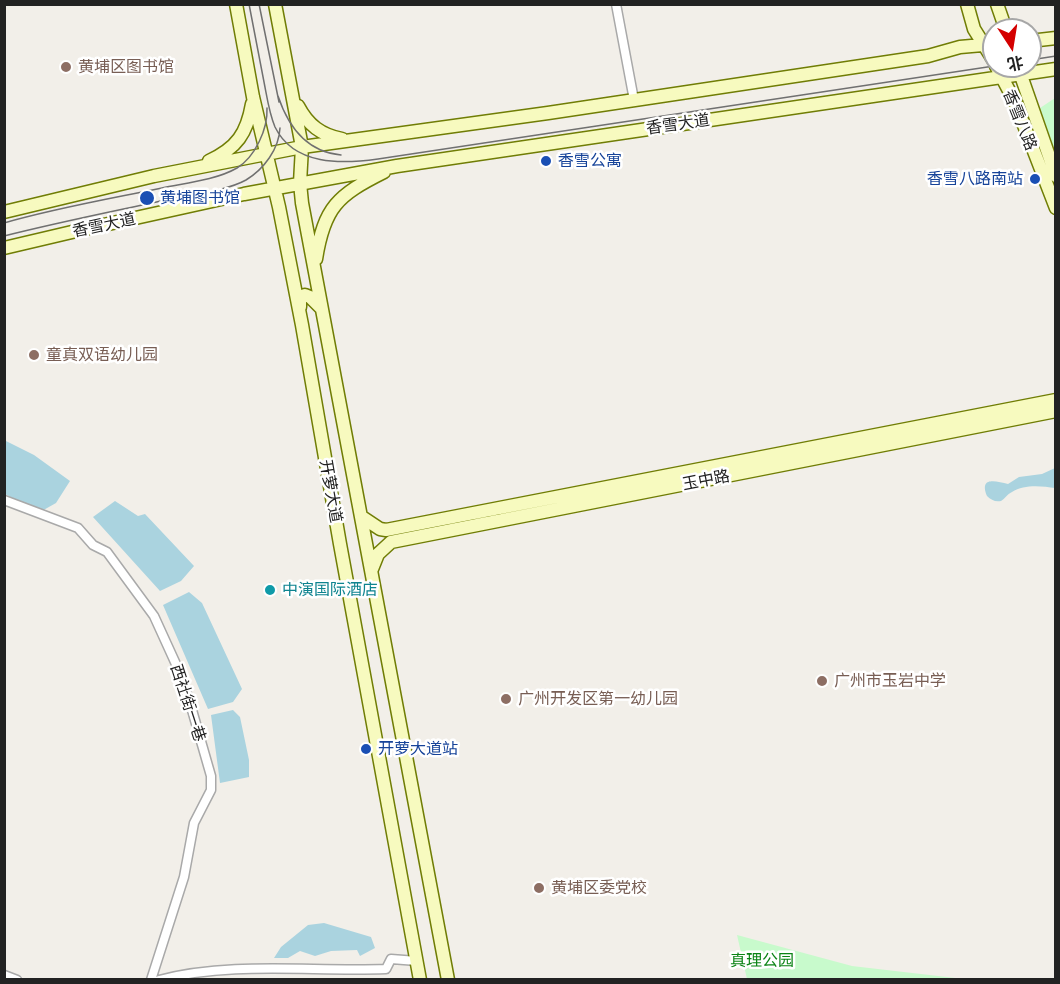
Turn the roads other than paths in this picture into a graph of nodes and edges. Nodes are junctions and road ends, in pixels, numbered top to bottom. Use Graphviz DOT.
graph roads {
  1 [pos="236,4"];
  2 [pos="275,4"];
  3 [pos="616,4"];
  4 [pos="967,4"];
  5 [pos="982,37"];
  6 [pos="982,45"];
  7 [pos="982,74"];
  8 [pos="1003,78"];
  9 [pos="1022,78"];
  10 [pos="253,97"];
  11 [pos="294,100"];
  12 [pos="634,100"];
  13 [pos="349,141"];
  14 [pos="302,147"];
  15 [pos="266,153"];
  16 [pos="397,166"];
  17 [pos="194,167"];
  18 [pos="1056,176"];
  19 [pos="300,183"];
  20 [pos="275,188"];
  21 [pos="1056,208"];
  22 [pos="4,212"];
  23 [pos="4,248"];
  24 [pos="314,269"];
  25 [pos="322,309"];
  26 [pos="299,311"];
  27 [pos="1056,399"];
  28 [pos="1056,411"];
  29 [pos="4,501"];
  30 [pos="362,517"];
  31 [pos="372,570"];
  32 [pos="417,961"];
  33 [pos="4,975"];
  34 [pos="17,980"];
  35 [pos="151,980"];
  36 [pos="159,980"];
  37 [pos="420,980"];
  38 [pos="448,980"];
  1 -- 10 [label="main road, 开萝大道"];
  2 -- 11 [label="main road, 开萝大道"];
  3 -- 12 [label="street"];
  4 -- 5 [label="main road"];
  6 -- 12 [label="main road, 香雪大道"];
  7 -- 16 [label="main road, 香雪大道"];
  8 -- 21 [label="main road, 香雪八路"];
  9 -- 18 [label="main road, 香雪八路"];
  10 -- 15 [label="main road, 开萝大道"];
  10 -- 17 [label="main road"];
  11 -- 13 [label="main road"];
  11 -- 14 [label="main road, 开萝大道"];
  12 -- 13 [label="main road, 香雪大道"];
  13 -- 14 [label="main road, 香雪大道"];
  14 -- 15 [label="main road, 香雪大道"];
  14 -- 19 [label="main road, 开萝大道"];
  15 -- 17 [label="main road"];
  15 -- 20 [label="main road, 开萝大道"];
  16 -- 19 [label="main road, 香雪大道"];
  16 -- 24 [label="main road"];
  17 -- 22 [label="main road"];
  19 -- 20 [label="main road, 香雪大道"];
  19 -- 24 [label="main road, 开萝大道"];
  20 -- 23 [label="main road, 香雪大道"];
  20 -- 26 [label="main road, 开萝大道"];
  24 -- 25 [label="main road, 开萝大道"];
  25 -- 26 [label="main road"];
  25 -- 30 [label="main road, 开萝大道"];
  26 -- 32 [label="main road, 开萝大道"];
  27 -- 30 [label="main road, 玉中路"];
  28 -- 31 [label="main road, 玉中路"];
  29 -- 35 [label="street, 西社街一巷"];
  30 -- 31 [label="main road, 开萝大道"];
  31 -- 38 [label="main road, 开萝大道"];
  32 -- 36 [label="street"];
  32 -- 37 [label="main road, 开萝大道"];
  33 -- 34 [label="street"];
}
